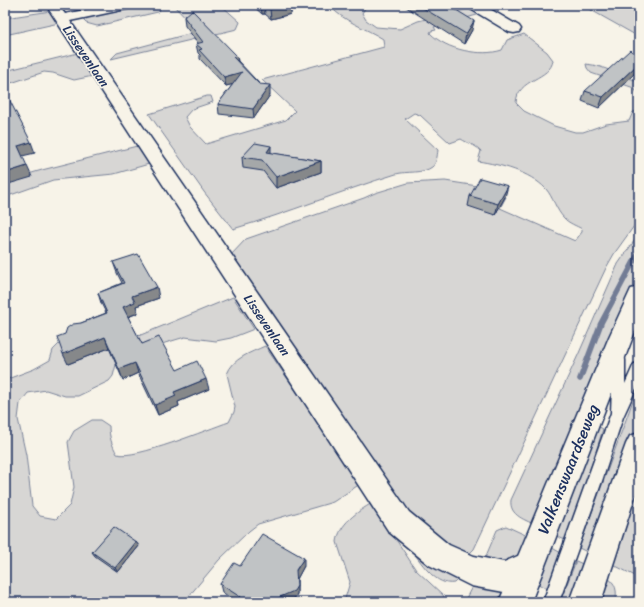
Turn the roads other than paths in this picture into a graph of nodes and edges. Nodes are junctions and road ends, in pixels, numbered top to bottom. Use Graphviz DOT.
graph roads {
  1 [pos="126,5"];
  2 [pos="474,5"];
  3 [pos="56,12"];
  4 [pos="514,29"];
  5 [pos="639,295"];
  6 [pos="621,337"];
  7 [pos="639,368"];
  8 [pos="616,417"];
  9 [pos="639,444"];
  10 [pos="529,566"];
  11 [pos="515,602"];
  12 [pos="551,602"];
  13 [pos="585,602"];
  1 -- 3 [label="street"];
  2 -- 4 [label="street"];
  3 -- 10 [label="street, Lissevenlaan"];
  5 -- 6 [label="street, Valkenswaardseweg"];
  6 -- 8 [label="lane, Valkenswaardseweg"];
  6 -- 10 [label="street, Valkenswaardseweg"];
  7 -- 8 [label="lane, Valkenswaardseweg"];
  8 -- 12 [label="lane, Valkenswaardseweg"];
  9 -- 13 [label="street"];
  10 -- 11 [label="street, Valkenswaardseweg"];
}
